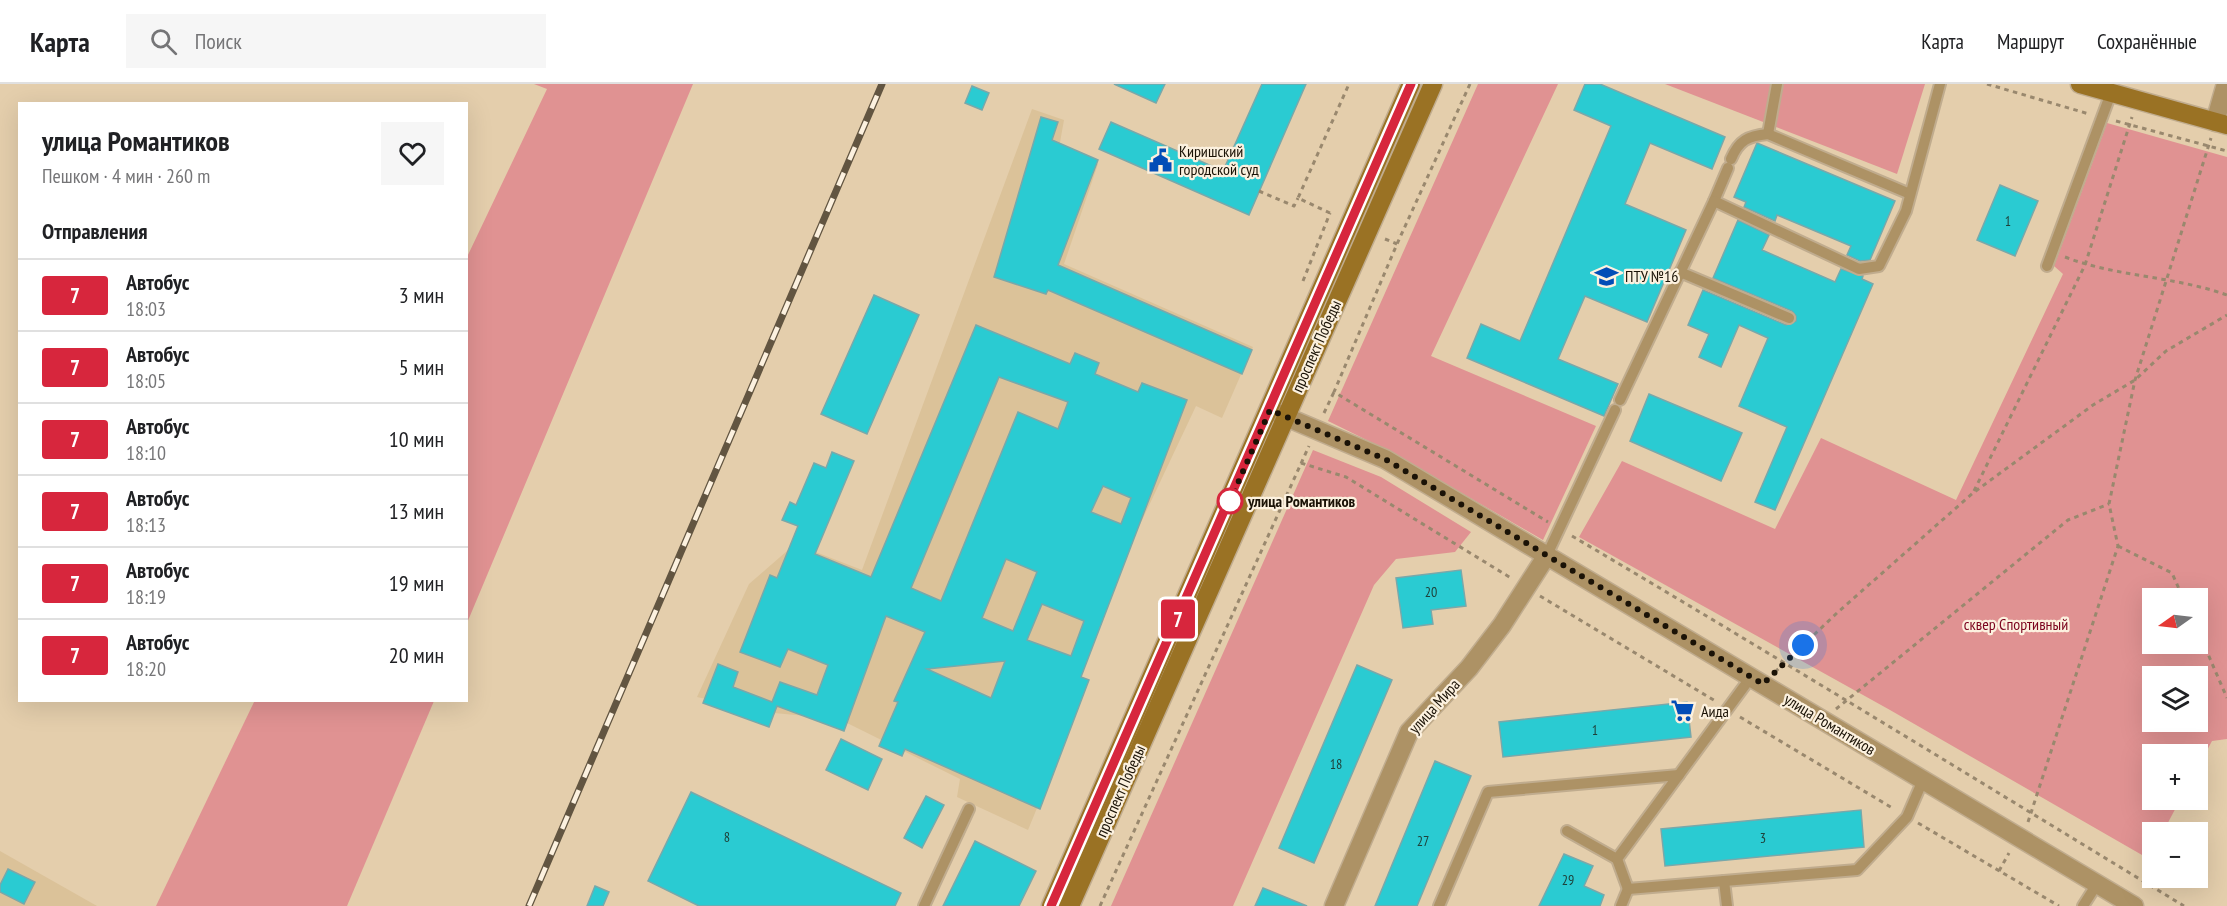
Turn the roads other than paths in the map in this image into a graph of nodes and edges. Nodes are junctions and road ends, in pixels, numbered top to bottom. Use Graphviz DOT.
graph roads {
  1 [pos="1411,84"];
  2 [pos="1433,84"];
  3 [pos="1777,84"];
  4 [pos="1940,84"];
  5 [pos="2080,84"];
  6 [pos="2226,84"];
  7 [pos="2111,93"];
  8 [pos="2221,124"];
  9 [pos="1768,134"];
  10 [pos="1910,194"];
  11 [pos="1714,201"];
  12 [pos="2047,266"];
  13 [pos="1680,272"];
  14 [pos="1789,318"];
  15 [pos="1277,413"];
  16 [pos="1547,555"];
  17 [pos="1757,680"];
  18 [pos="1679,775"];
  19 [pos="1923,780"];
  20 [pos="969,809"];
  21 [pos="1567,831"];
  22 [pos="1617,859"];
  23 [pos="1724,881"];
  24 [pos="2097,884"];
  25 [pos="1628,890"];
  26 [pos="924,906"];
  27 [pos="1051,906"];
  28 [pos="1070,906"];
  29 [pos="1334,906"];
  30 [pos="1439,906"];
  31 [pos="1621,906"];
  32 [pos="1727,906"];
  33 [pos="2083,906"];
  34 [pos="2134,906"];
  1 -- 15 [label="main road, проспект Победы"];
  2 -- 15 [label="main road, проспект Победы"];
  3 -- 9 [label="lane"];
  4 -- 10 [label="lane"];
  5 -- 7 [label="main road"];
  6 -- 8 [label="street"];
  7 -- 8 [label="main road"];
  7 -- 12 [label="lane"];
  9 -- 10 [label="lane"];
  9 -- 11 [label="lane"];
  10 -- 11 [label="lane"];
  11 -- 13 [label="lane"];
  13 -- 14 [label="lane"];
  13 -- 16 [label="lane"];
  15 -- 16 [label="street, улица Романтиков"];
  15 -- 27 [label="main road, проспект Победы"];
  15 -- 28 [label="main road, проспект Победы"];
  16 -- 17 [label="street, улица Романтиков"];
  16 -- 29 [label="street, улица Мира"];
  17 -- 18 [label="lane"];
  17 -- 19 [label="street, улица Романтиков"];
  18 -- 22 [label="lane"];
  18 -- 30 [label="lane"];
  19 -- 23 [label="lane"];
  19 -- 24 [label="street, улица Романтиков"];
  20 -- 26 [label="lane"];
  21 -- 22 [label="lane"];
  22 -- 25 [label="lane"];
  23 -- 25 [label="lane"];
  23 -- 32 [label="lane"];
  24 -- 33 [label="lane"];
  24 -- 34 [label="street, улица Романтиков"];
  25 -- 31 [label="lane"];
}
